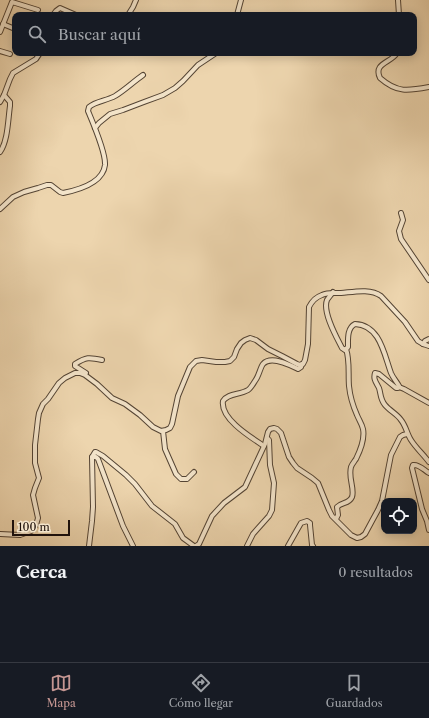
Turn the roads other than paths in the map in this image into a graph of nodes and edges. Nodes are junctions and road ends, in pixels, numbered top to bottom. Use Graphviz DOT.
graph roads {
  1 [pos="136,0"];
  2 [pos="241,0"];
  3 [pos="398,0"];
  4 [pos="38,10"];
  5 [pos="55,12"];
  6 [pos="69,12"];
  7 [pos="130,12"];
  8 [pos="238,12"];
  9 [pos="399,12"];
  10 [pos="3,24"];
  11 [pos="12,28"];
  12 [pos="0,32"];
  13 [pos="0,51"];
  14 [pos="10,54"];
  15 [pos="38,56"];
  16 [pos="212,56"];
  17 [pos="395,56"];
  18 [pos="143,75"];
  19 [pos="429,87"];
  20 [pos="4,95"];
  21 [pos="0,102"];
  22 [pos="95,128"];
  23 [pos="0,152"];
  24 [pos="0,208"];
  25 [pos="401,213"];
  26 [pos="429,280"];
  27 [pos="333,292"];
  28 [pos="429,339"];
  29 [pos="423,344"];
  30 [pos="429,346"];
  31 [pos="346,349"];
  32 [pos="102,360"];
  33 [pos="302,364"];
  34 [pos="95,382"];
  35 [pos="399,387"];
  36 [pos="429,403"];
  37 [pos="163,431"];
  38 [pos="407,434"];
  39 [pos="267,438"];
  40 [pos="264,446"];
  41 [pos="92,457"];
  42 [pos="429,462"];
  43 [pos="194,472"];
  44 [pos="429,473"];
  45 [pos="336,519"];
  46 [pos="429,530"];
  47 [pos="0,534"];
  48 [pos="89,546"];
  49 [pos="133,546"];
  50 [pos="195,546"];
  51 [pos="247,546"];
  52 [pos="288,546"];
  53 [pos="313,546"];
  1 -- 7 [label="street"];
  2 -- 8 [label="street"];
  3 -- 9 [label="street"];
  4 -- 10 [label="street"];
  5 -- 6 [label="street"];
  10 -- 11 [label="street"];
  10 -- 12 [label="street"];
  13 -- 14 [label="street"];
  15 -- 20 [label="street"];
  16 -- 22 [label="street"];
  17 -- 19 [label="street"];
  18 -- 22 [label="street"];
  20 -- 21 [label="street"];
  20 -- 23 [label="street"];
  22 -- 24 [label="street"];
  25 -- 26 [label="street"];
  27 -- 29 [label="street"];
  27 -- 31 [label="street"];
  27 -- 33 [label="street"];
  28 -- 29 [label="street"];
  29 -- 30 [label="street"];
  31 -- 35 [label="street"];
  31 -- 45 [label="street"];
  32 -- 34 [label="street"];
  33 -- 37 [label="street"];
  33 -- 40 [label="street"];
  34 -- 37 [label="street"];
  34 -- 47 [label="street"];
  35 -- 36 [label="street"];
  35 -- 38 [label="street"];
  37 -- 43 [label="street"];
  38 -- 42 [label="street"];
  38 -- 45 [label="street"];
  39 -- 40 [label="street"];
  39 -- 45 [label="street"];
  39 -- 51 [label="street"];
  40 -- 50 [label="street"];
  41 -- 48 [label="street"];
  41 -- 49 [label="street"];
  41 -- 50 [label="street"];
  44 -- 46 [label="street"];
  52 -- 53 [label="street"];
}
